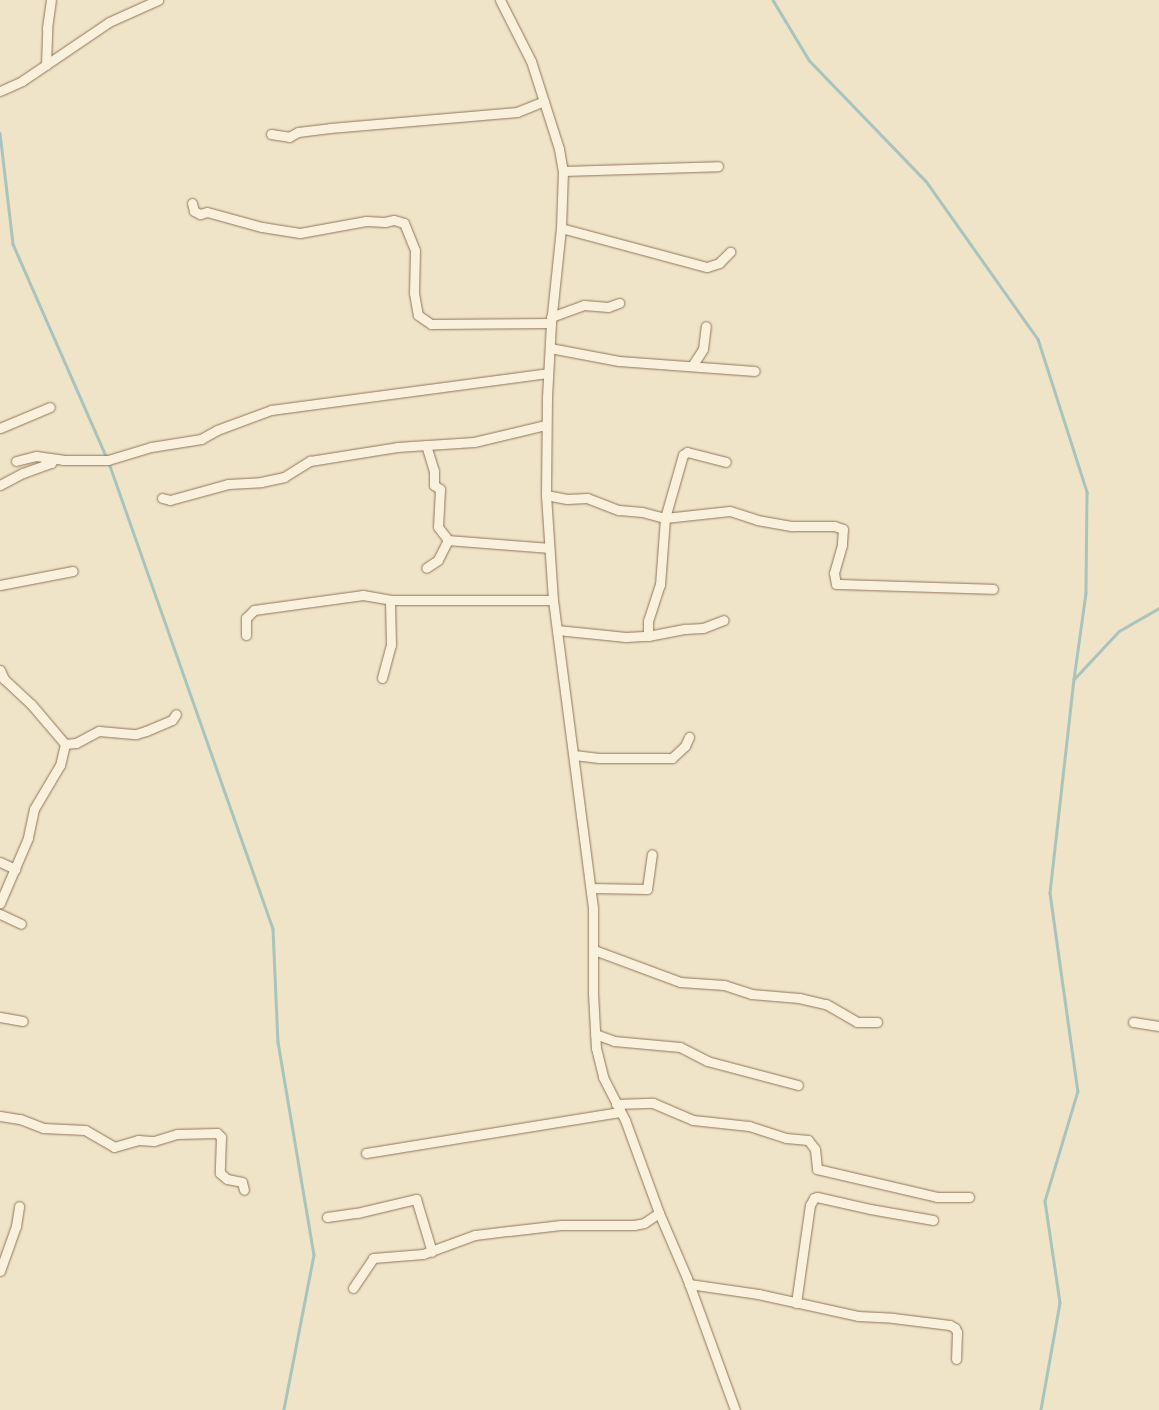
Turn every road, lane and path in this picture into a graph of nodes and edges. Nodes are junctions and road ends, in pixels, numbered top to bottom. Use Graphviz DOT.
graph roads {
  1 [pos="51,0"];
  2 [pos="158,0"];
  3 [pos="500,0"];
  4 [pos="46,65"];
  5 [pos="0,91"];
  6 [pos="544,101"];
  7 [pos="271,134"];
  8 [pos="718,166"];
  9 [pos="563,171"];
  10 [pos="192,203"];
  11 [pos="561,228"];
  12 [pos="730,252"];
  13 [pos="619,303"];
  14 [pos="551,320"];
  15 [pos="706,326"];
  16 [pos="550,348"];
  17 [pos="692,366"];
  18 [pos="755,371"];
  19 [pos="548,373"];
  20 [pos="50,407"];
  21 [pos="546,425"];
  22 [pos="0,428"];
  23 [pos="426,445"];
  24 [pos="54,459"];
  25 [pos="16,461"];
  26 [pos="726,462"];
  27 [pos="0,485"];
  28 [pos="546,495"];
  29 [pos="162,498"];
  30 [pos="665,518"];
  31 [pos="448,540"];
  32 [pos="549,548"];
  33 [pos="426,568"];
  34 [pos="73,572"];
  35 [pos="0,586"];
  36 [pos="993,590"];
  37 [pos="390,600"];
  38 [pos="554,600"];
  39 [pos="724,620"];
  40 [pos="557,630"];
  41 [pos="246,635"];
  42 [pos="648,636"];
  43 [pos="0,670"];
  44 [pos="382,678"];
  45 [pos="176,714"];
  46 [pos="689,737"];
  47 [pos="64,744"];
  48 [pos="574,755"];
  49 [pos="652,854"];
  50 [pos="0,862"];
  51 [pos="15,869"];
  52 [pos="591,888"];
  53 [pos="0,903"];
  54 [pos="0,914"];
  55 [pos="21,924"];
  56 [pos="594,950"];
  57 [pos="0,1017"];
  58 [pos="23,1021"];
  59 [pos="877,1022"];
  60 [pos="1133,1022"];
  61 [pos="1159,1026"];
  62 [pos="594,1034"];
  63 [pos="798,1085"];
  64 [pos="618,1108"];
  65 [pos="0,1116"];
  66 [pos="366,1153"];
  67 [pos="244,1190"];
  68 [pos="968,1197"];
  69 [pos="19,1206"];
  70 [pos="659,1213"];
  71 [pos="327,1217"];
  72 [pos="933,1220"];
  73 [pos="432,1252"];
  74 [pos="0,1271"];
  75 [pos="689,1284"];
  76 [pos="353,1288"];
  77 [pos="796,1303"];
  78 [pos="956,1360"];
  79 [pos="735,1410"];
  1 -- 4 [label="street"];
  2 -- 4 [label="street"];
  3 -- 6 [label="street"];
  4 -- 5 [label="street"];
  6 -- 7 [label="street"];
  6 -- 9 [label="street"];
  8 -- 9 [label="street"];
  9 -- 11 [label="street"];
  10 -- 14 [label="street"];
  11 -- 12 [label="street"];
  11 -- 14 [label="street"];
  13 -- 14 [label="street"];
  14 -- 16 [label="street"];
  15 -- 17 [label="street"];
  16 -- 17 [label="street"];
  16 -- 19 [label="street"];
  17 -- 18 [label="street"];
  19 -- 21 [label="street"];
  19 -- 24 [label="street"];
  20 -- 22 [label="street"];
  21 -- 23 [label="street"];
  21 -- 28 [label="street"];
  23 -- 29 [label="street"];
  23 -- 31 [label="street"];
  24 -- 25 [label="street"];
  24 -- 27 [label="street"];
  26 -- 30 [label="street"];
  28 -- 30 [label="street"];
  28 -- 32 [label="street"];
  30 -- 36 [label="street"];
  30 -- 42 [label="street"];
  31 -- 32 [label="street"];
  31 -- 33 [label="street"];
  32 -- 38 [label="street"];
  34 -- 35 [label="street"];
  37 -- 38 [label="street"];
  37 -- 41 [label="street"];
  37 -- 44 [label="street"];
  38 -- 40 [label="street"];
  39 -- 42 [label="street"];
  40 -- 42 [label="street"];
  40 -- 48 [label="street"];
  43 -- 47 [label="street"];
  45 -- 47 [label="street"];
  46 -- 48 [label="street"];
  47 -- 51 [label="street"];
  48 -- 52 [label="street"];
  49 -- 52 [label="street"];
  50 -- 51 [label="street"];
  51 -- 53 [label="street"];
  52 -- 56 [label="street"];
  54 -- 55 [label="street"];
  56 -- 59 [label="street"];
  56 -- 62 [label="street"];
  57 -- 58 [label="street"];
  60 -- 61 [label="street"];
  62 -- 63 [label="street"];
  62 -- 64 [label="street"];
  64 -- 66 [label="street"];
  64 -- 68 [label="street"];
  64 -- 70 [label="street"];
  65 -- 67 [label="street"];
  69 -- 74 [label="street"];
  70 -- 73 [label="street"];
  70 -- 75 [label="street"];
  71 -- 73 [label="street"];
  72 -- 77 [label="street"];
  73 -- 76 [label="street"];
  75 -- 77 [label="street"];
  75 -- 79 [label="street"];
  77 -- 78 [label="street"];
}
